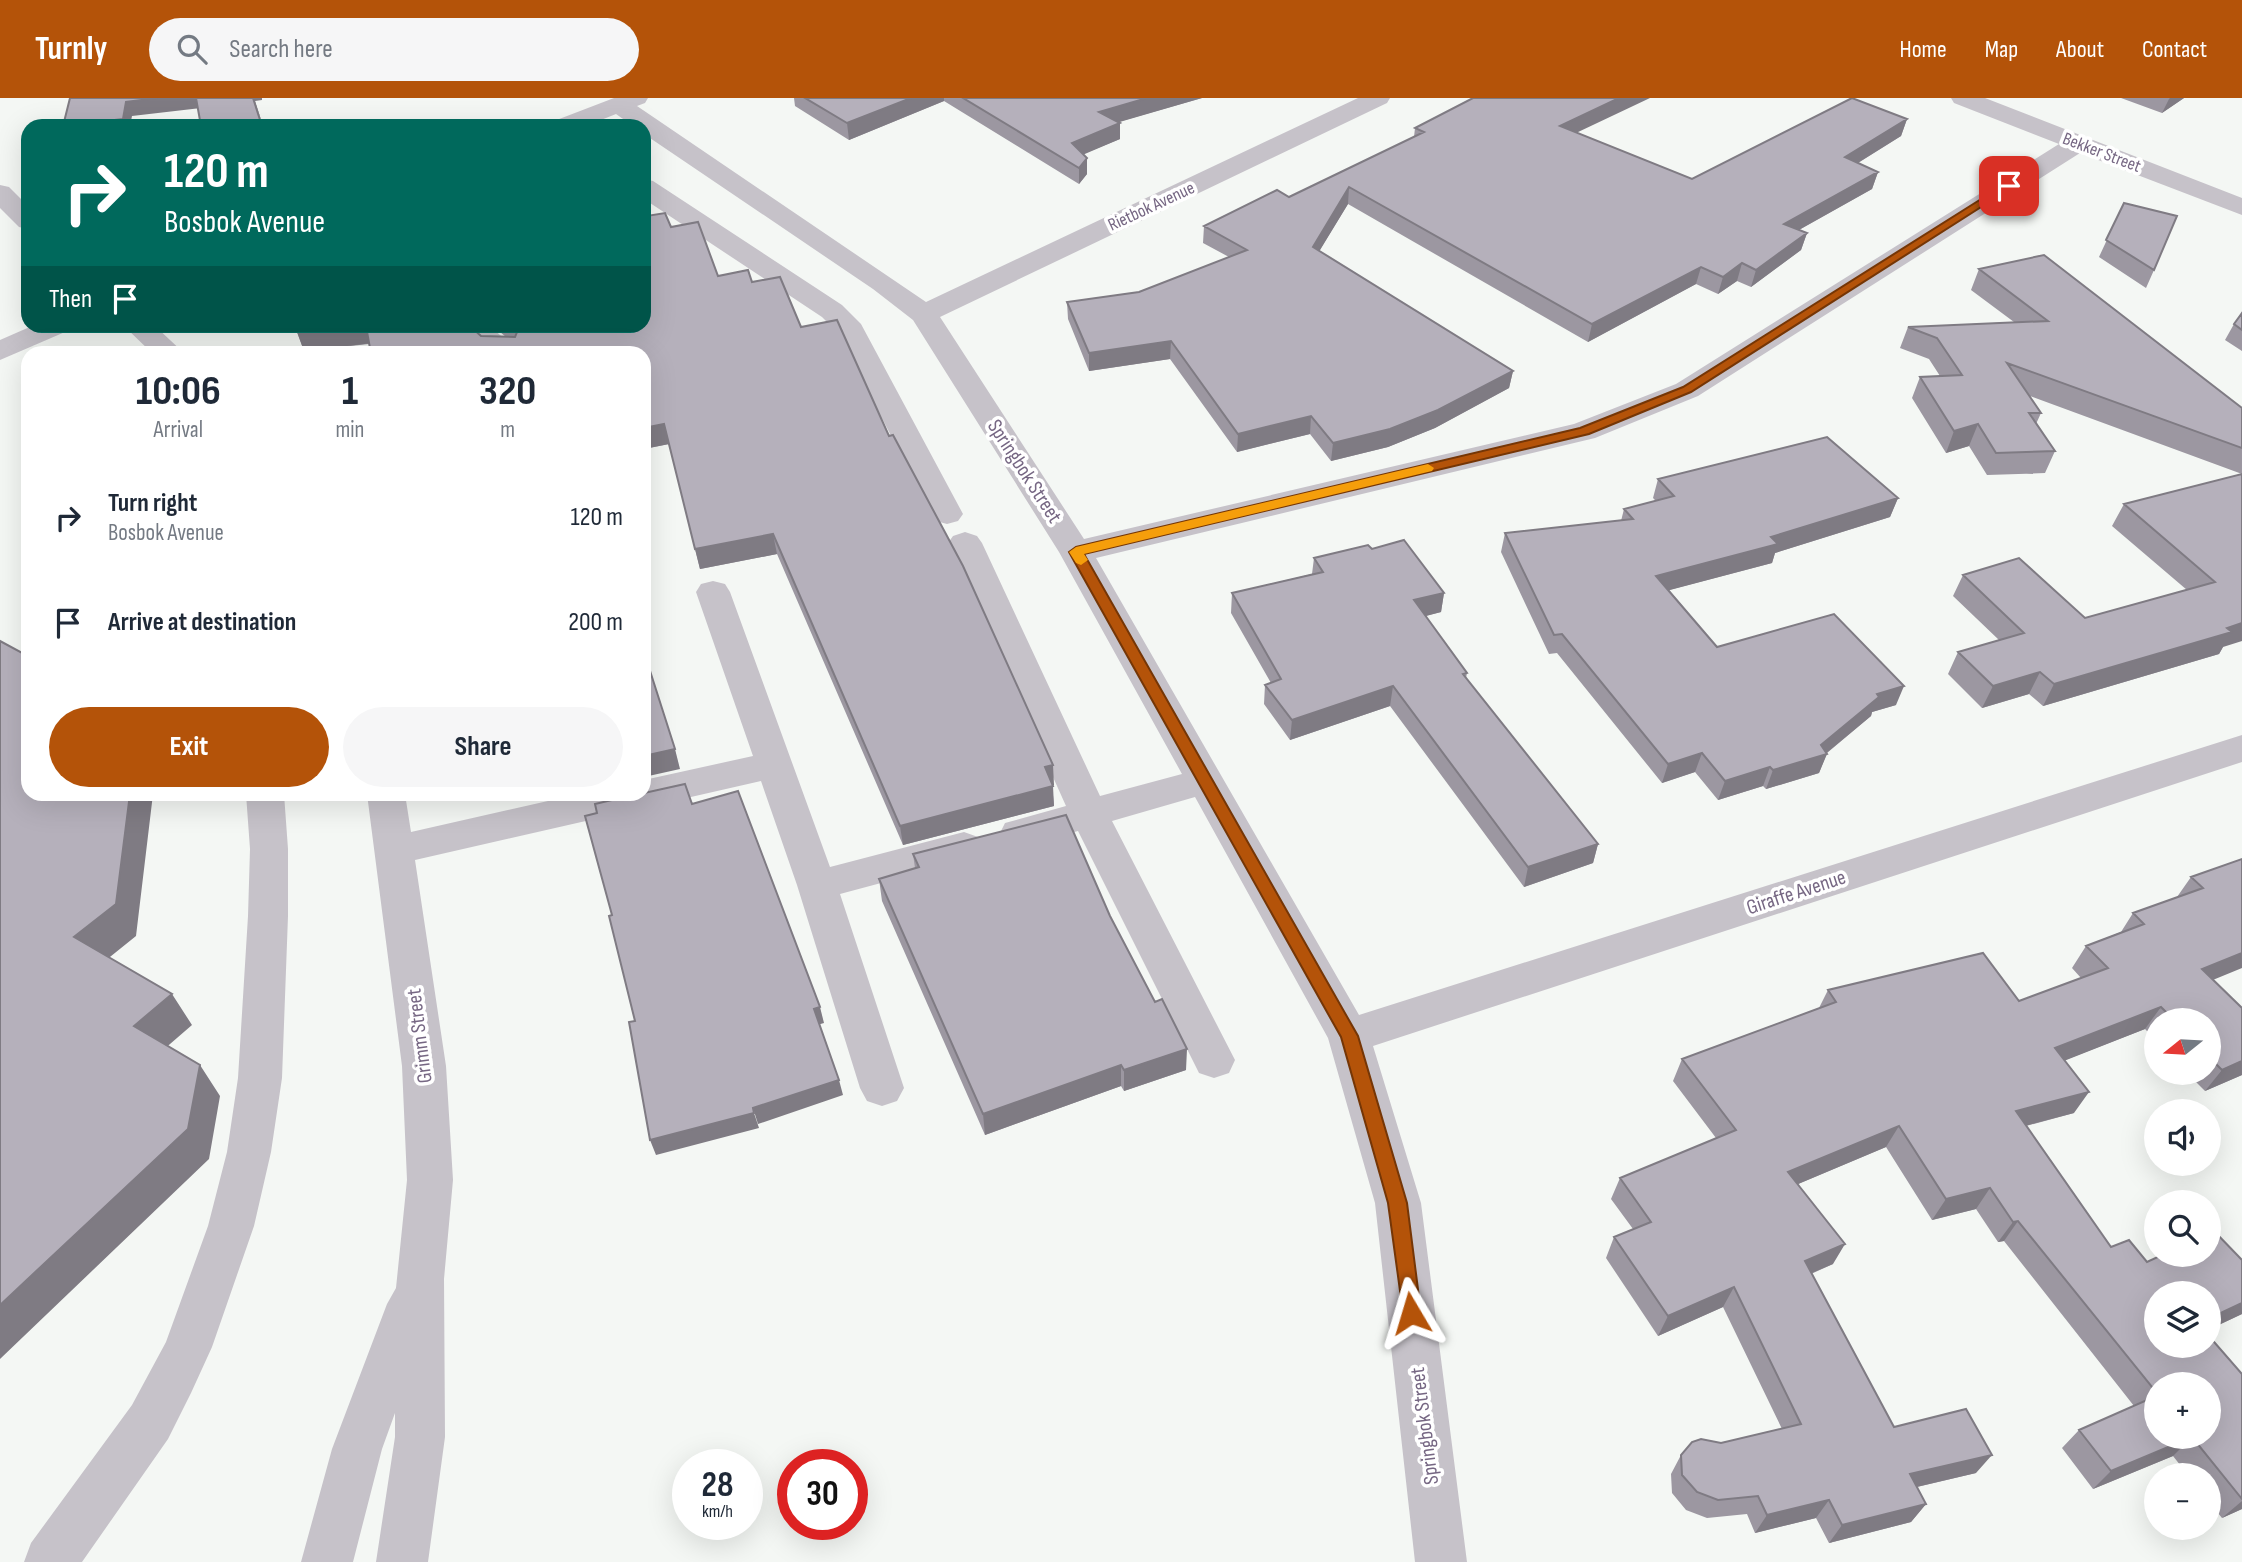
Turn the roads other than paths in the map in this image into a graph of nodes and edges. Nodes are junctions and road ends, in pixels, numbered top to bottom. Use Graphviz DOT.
graph roads {
  1 [pos="1378,98"];
  2 [pos="1962,98"];
  3 [pos="627,102"];
  4 [pos="582,119"];
  5 [pos="2078,142"];
  6 [pos="651,192"];
  7 [pos="0,193"];
  8 [pos="2242,206"];
  9 [pos="21,214"];
  10 [pos="924,314"];
  11 [pos="40,333"];
  12 [pos="146,333"];
  13 [pos="482,333"];
  14 [pos="162,346"];
  15 [pos="498,346"];
  16 [pos="0,351"];
  17 [pos="1076,552"];
  18 [pos="713,592"];
  19 [pos="2242,748"];
  20 [pos="775,765"];
  21 [pos="1206,781"];
  22 [pos="651,792"];
  23 [pos="266,801"];
  24 [pos="387,801"];
  25 [pos="611,801"];
  26 [pos="1089,814"];
  27 [pos="393,849"];
  28 [pos="817,885"];
  29 [pos="1349,1036"];
  30 [pos="1214,1060"];
  31 [pos="883,1088"];
  32 [pos="420,1279"];
  33 [pos="50,1562"];
  34 [pos="327,1562"];
  35 [pos="402,1562"];
  36 [pos="1441,1562"];
  1 -- 10 [label="street, Rietbok Avenue"];
  2 -- 5 [label="street, Bekker Street"];
  3 -- 4 [label="street"];
  3 -- 10 [label="street, Springbok Street"];
  5 -- 8 [label="street, Bekker Street"];
  5 -- 17 [label="street"];
  6 -- 26 [label="street"];
  7 -- 9 [label="street"];
  10 -- 17 [label="street, Springbok Street"];
  11 -- 16 [label="street"];
  12 -- 14 [label="street"];
  13 -- 15 [label="street"];
  17 -- 21 [label="street, Springbok Street"];
  18 -- 20 [label="street"];
  19 -- 29 [label="street, Giraffe Avenue"];
  20 -- 22 [label="street"];
  20 -- 28 [label="street"];
  21 -- 26 [label="street"];
  21 -- 29 [label="street, Springbok Street"];
  23 -- 33 [label="street"];
  24 -- 27 [label="street, Grimm Street"];
  25 -- 27 [label="street"];
  26 -- 28 [label="street"];
  26 -- 30 [label="street"];
  27 -- 32 [label="street, Grimm Street"];
  28 -- 31 [label="street"];
  29 -- 36 [label="street, Springbok Street"];
  32 -- 34 [label="street, Grimm Street"];
  32 -- 35 [label="street, Grimm Street"];
}
